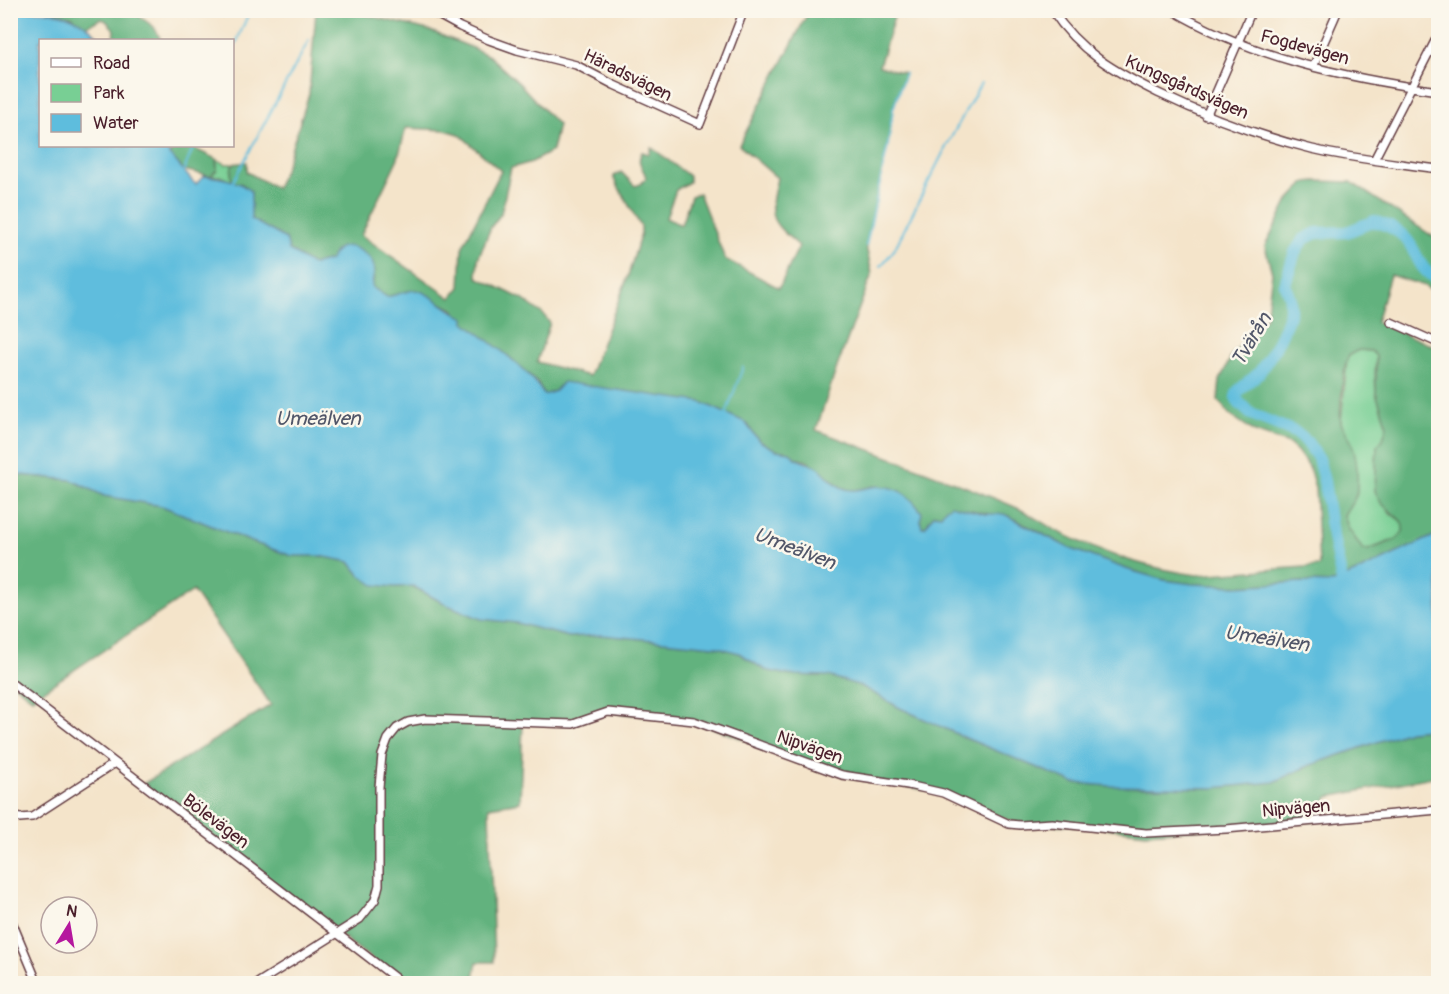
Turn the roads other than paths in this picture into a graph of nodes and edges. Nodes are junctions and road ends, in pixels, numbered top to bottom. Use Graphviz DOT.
graph roads {
  1 [pos="429,10"];
  2 [pos="744,10"];
  3 [pos="1052,10"];
  4 [pos="1172,10"];
  5 [pos="1252,10"];
  6 [pos="1338,10"];
  7 [pos="1438,35"];
  8 [pos="1238,43"];
  9 [pos="1313,67"];
  10 [pos="1411,87"];
  11 [pos="1438,91"];
  12 [pos="1206,116"];
  13 [pos="1374,160"];
  14 [pos="1438,169"];
  15 [pos="1391,322"];
  16 [pos="1438,343"];
  17 [pos="10,682"];
  18 [pos="115,763"];
  19 [pos="1438,810"];
  20 [pos="10,816"];
  21 [pos="10,917"];
  22 [pos="339,933"];
  23 [pos="38,984"];
  24 [pos="256,984"];
  25 [pos="403,984"];
  1 -- 2 [label="street, Häradsvägen"];
  3 -- 12 [label="street, Kungsgårdsvägen"];
  4 -- 8 [label="street, Fogdevägen"];
  5 -- 8 [label="street"];
  6 -- 9 [label="street"];
  7 -- 10 [label="street"];
  8 -- 9 [label="street, Fogdevägen"];
  8 -- 12 [label="street"];
  9 -- 10 [label="street, Fogdevägen"];
  10 -- 11 [label="street, Fogdevägen"];
  10 -- 13 [label="street"];
  12 -- 13 [label="street, Kungsgårdsvägen"];
  13 -- 14 [label="street, Kungsgårdsvägen"];
  15 -- 16 [label="street"];
  17 -- 18 [label="street, Bölevägen"];
  18 -- 20 [label="street"];
  18 -- 22 [label="street, Bölevägen"];
  19 -- 22 [label="street, Nipvägen"];
  21 -- 23 [label="street"];
  22 -- 24 [label="street, Nipvägen"];
  22 -- 25 [label="street, Bölevägen"];
}
